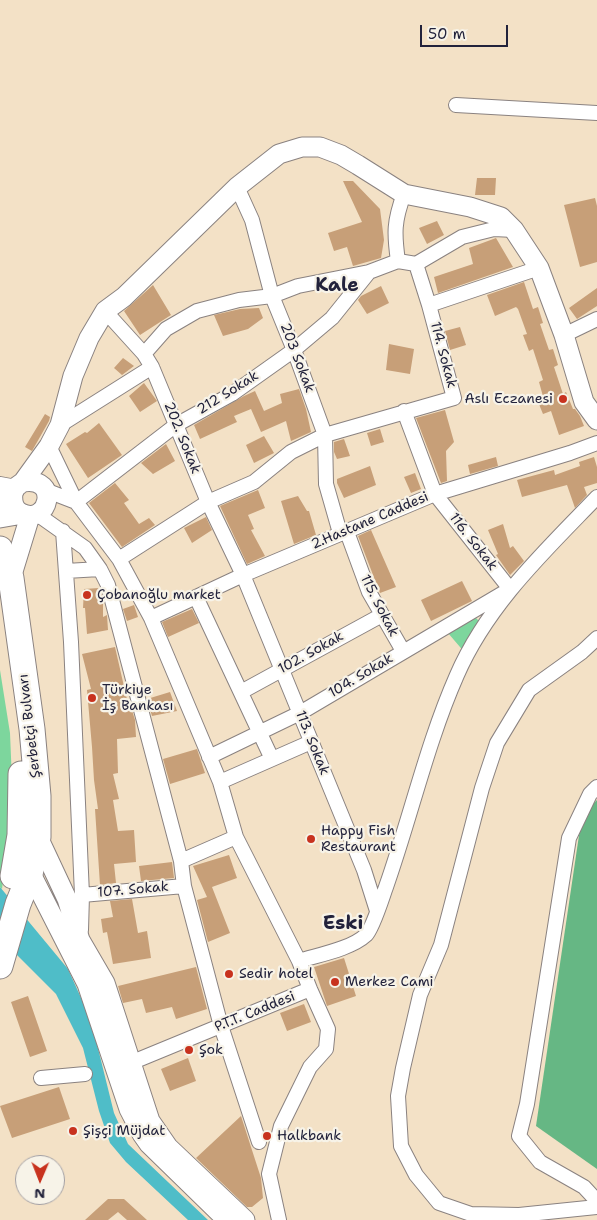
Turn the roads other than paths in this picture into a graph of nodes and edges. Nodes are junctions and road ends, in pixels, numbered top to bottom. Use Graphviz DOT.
graph roads {
  1 [pos="456,105"];
  2 [pos="597,113"];
  3 [pos="238,187"];
  4 [pos="404,194"];
  5 [pos="514,230"];
  6 [pos="398,261"];
  7 [pos="416,264"];
  8 [pos="539,268"];
  9 [pos="369,272"];
  10 [pos="272,296"];
  11 [pos="429,304"];
  12 [pos="105,311"];
  13 [pos="597,319"];
  14 [pos="564,335"];
  15 [pos="294,350"];
  16 [pos="144,354"];
  17 [pos="152,367"];
  18 [pos="404,411"];
  19 [pos="597,420"];
  20 [pos="60,425"];
  21 [pos="176,425"];
  22 [pos="325,435"];
  23 [pos="597,443"];
  24 [pos="50,446"];
  25 [pos="11,489"];
  26 [pos="45,490"];
  27 [pos="435,494"];
  28 [pos="597,496"];
  29 [pos="76,502"];
  30 [pos="208,502"];
  31 [pos="30,515"];
  32 [pos="0,518"];
  33 [pos="62,531"];
  34 [pos="344,533"];
  35 [pos="0,549"];
  36 [pos="118,559"];
  37 [pos="100,569"];
  38 [pos="66,571"];
  39 [pos="243,575"];
  40 [pos="11,578"];
  41 [pos="510,589"];
  42 [pos="196,597"];
  43 [pos="0,603"];
  44 [pos="382,614"];
  45 [pos="151,618"];
  46 [pos="597,638"];
  47 [pos="402,652"];
  48 [pos="282,669"];
  49 [pos="241,692"];
  50 [pos="300,713"];
  51 [pos="260,732"];
  52 [pos="311,742"];
  53 [pos="209,757"];
  54 [pos="272,759"];
  55 [pos="220,782"];
  56 [pos="597,787"];
  57 [pos="29,836"];
  58 [pos="236,837"];
  59 [pos="181,861"];
  60 [pos="30,874"];
  61 [pos="184,886"];
  62 [pos="82,895"];
  63 [pos="14,899"];
  64 [pos="377,911"];
  65 [pos="0,924"];
  66 [pos="80,940"];
  67 [pos="299,961"];
  68 [pos="1,964"];
  69 [pos="310,990"];
  70 [pos="221,1026"];
  71 [pos="124,1066"];
  72 [pos="85,1074"];
  73 [pos="41,1078"];
  74 [pos="259,1142"];
  75 [pos="597,1201"];
  76 [pos="597,1207"];
  77 [pos="226,1220"];
  78 [pos="245,1220"];
  79 [pos="279,1220"];
  1 -- 2 [label="street"];
  3 -- 4 [label="street"];
  3 -- 10 [label="street, 203 Sokak"];
  3 -- 12 [label="street"];
  4 -- 5 [label="street"];
  4 -- 6 [label="street"];
  5 -- 7 [label="street"];
  5 -- 8 [label="street"];
  6 -- 7 [label="street"];
  6 -- 9 [label="street"];
  7 -- 11 [label="street, 114. Sokak"];
  8 -- 11 [label="street"];
  8 -- 14 [label="street"];
  9 -- 10 [label="street"];
  9 -- 15 [label="street, 212 Sokak"];
  10 -- 15 [label="street, 203 Sokak"];
  10 -- 16 [label="street"];
  11 -- 18 [label="street, 114. Sokak"];
  12 -- 16 [label="street, 202. Sokak"];
  12 -- 20 [label="street"];
  13 -- 14 [label="street"];
  14 -- 19 [label="street"];
  15 -- 21 [label="street, 212 Sokak"];
  15 -- 22 [label="street, 203 Sokak"];
  16 -- 17 [label="street, 202. Sokak"];
  17 -- 20 [label="street"];
  17 -- 21 [label="street, 202. Sokak"];
  18 -- 22 [label="street, 114. Sokak"];
  18 -- 27 [label="street, 116. Sokak"];
  20 -- 24 [label="street"];
  21 -- 29 [label="street, 212 Sokak"];
  21 -- 30 [label="street, 202. Sokak"];
  22 -- 30 [label="street, 114. Sokak"];
  22 -- 34 [label="street, 203 Sokak"];
  23 -- 27 [label="street, 2.Hastane Caddesi"];
  24 -- 25 [label="street"];
  24 -- 26 [label="street"];
  24 -- 29 [label="street"];
  25 -- 26 [label="street"];
  25 -- 31 [label="street"];
  26 -- 29 [label="street"];
  26 -- 31 [label="street"];
  27 -- 34 [label="street, 2.Hastane Caddesi"];
  27 -- 41 [label="street, 116. Sokak"];
  28 -- 41 [label="street"];
  29 -- 36 [label="street"];
  30 -- 36 [label="street, 114. Sokak"];
  30 -- 39 [label="street, 202. Sokak"];
  31 -- 32 [label="street"];
  31 -- 33 [label="street"];
  31 -- 40 [label="street"];
  33 -- 37 [label="street"];
  33 -- 38 [label="street"];
  34 -- 39 [label="street, 2.Hastane Caddesi"];
  34 -- 44 [label="street, 115. Sokak"];
  35 -- 40 [label="highway, Şerbetçi Bulvarı"];
  36 -- 45 [label="street"];
  37 -- 38 [label="street"];
  37 -- 59 [label="street"];
  38 -- 62 [label="street"];
  39 -- 42 [label="street, 2.Hastane Caddesi"];
  39 -- 48 [label="street, 113. Sokak"];
  40 -- 57 [label="highway, Şerbetçi Bulvarı"];
  41 -- 47 [label="street, 104. Sokak"];
  41 -- 64 [label="street"];
  42 -- 45 [label="street, 2.Hastane Caddesi"];
  42 -- 49 [label="street"];
  43 -- 57 [label="highway, Şerbetçi Bulvarı"];
  44 -- 47 [label="street, 115. Sokak"];
  44 -- 48 [label="street, 102. Sokak"];
  45 -- 53 [label="street"];
  46 -- 76 [label="street"];
  47 -- 50 [label="street, 104. Sokak"];
  48 -- 49 [label="street, 102. Sokak"];
  48 -- 50 [label="street, 113. Sokak"];
  49 -- 51 [label="street"];
  50 -- 51 [label="street, 104. Sokak"];
  50 -- 52 [label="street, 113. Sokak"];
  51 -- 53 [label="street, 104. Sokak"];
  51 -- 54 [label="street"];
  52 -- 54 [label="street"];
  52 -- 64 [label="street, 113. Sokak"];
  53 -- 55 [label="street"];
  54 -- 55 [label="street"];
  55 -- 58 [label="street"];
  56 -- 75 [label="street"];
  57 -- 60 [label="highway, Şerbetçi Bulvarı"];
  57 -- 63 [label="highway, Şerbetçi Bulvarı"];
  57 -- 66 [label="street"];
  58 -- 59 [label="street"];
  58 -- 67 [label="street"];
  59 -- 61 [label="street"];
  60 -- 63 [label="highway, Şerbetçi Bulvarı"];
  60 -- 71 [label="street"];
  61 -- 62 [label="street, 107. Sokak"];
  61 -- 70 [label="street"];
  62 -- 66 [label="street"];
  63 -- 65 [label="highway"];
  63 -- 68 [label="highway"];
  64 -- 67 [label="street"];
  66 -- 71 [label="street"];
  67 -- 69 [label="street"];
  69 -- 70 [label="street, P.T.T. Caddesi"];
  69 -- 79 [label="street"];
  70 -- 71 [label="street, P.T.T. Caddesi"];
  70 -- 74 [label="street"];
  71 -- 77 [label="street"];
  71 -- 78 [label="street"];
  72 -- 73 [label="street"];
}
